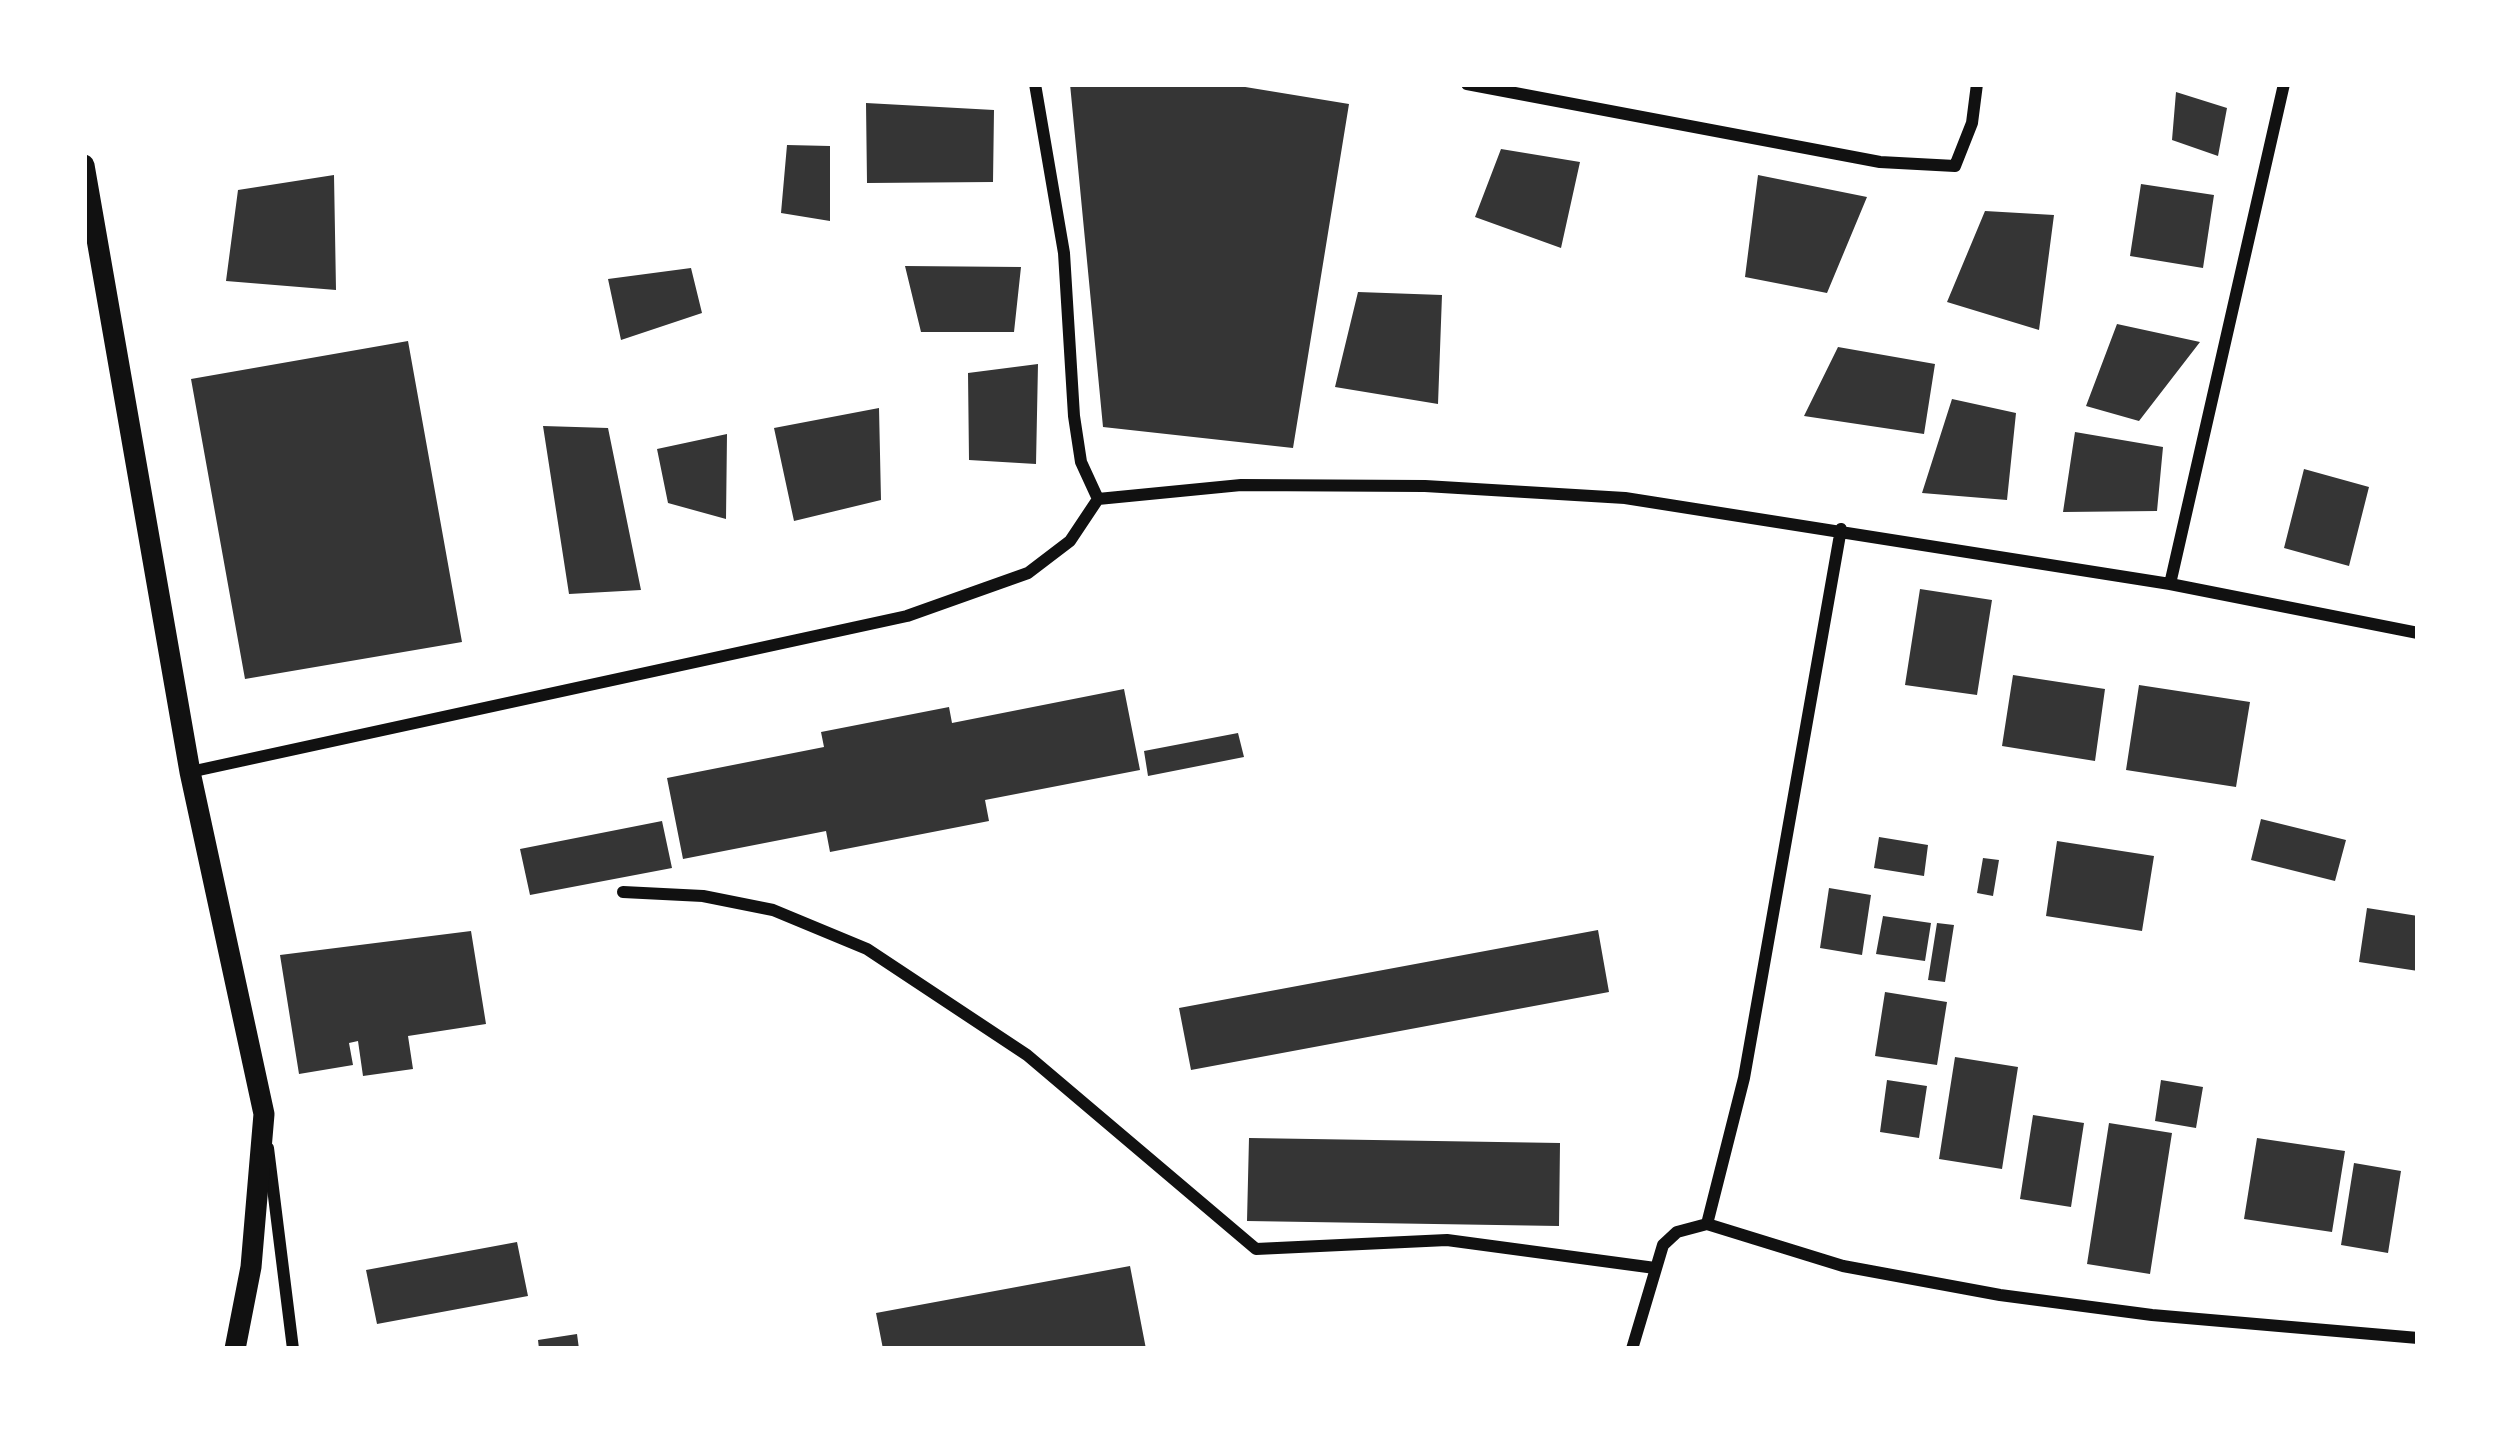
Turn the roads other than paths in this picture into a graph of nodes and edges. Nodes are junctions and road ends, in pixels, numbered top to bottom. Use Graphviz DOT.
graph roads {
  1 [pos="1034,84"];
  2 [pos="1467,84"];
  3 [pos="1977,84"];
  4 [pos="2284,84"];
  5 [pos="84,165"];
  6 [pos="1098,499"];
  7 [pos="1841,529"];
  8 [pos="2170,584"];
  9 [pos="2418,633"];
  10 [pos="190,772"];
  11 [pos="623,892"];
  12 [pos="264,1114"];
  13 [pos="1707,1223"];
  14 [pos="1655,1268"];
  15 [pos="2418,1338"];
  16 [pos="235,1349"];
  17 [pos="293,1349"];
  18 [pos="1632,1349"];
  1 -- 6 [label="street"];
  2 -- 3 [label="street"];
  4 -- 8 [label="street"];
  5 -- 10 [label="street"];
  6 -- 7 [label="street"];
  6 -- 10 [label="street"];
  7 -- 8 [label="street"];
  7 -- 13 [label="street"];
  8 -- 9 [label="street"];
  10 -- 12 [label="street"];
  11 -- 14 [label="street"];
  12 -- 16 [label="street"];
  12 -- 17 [label="street"];
  13 -- 14 [label="street"];
  13 -- 15 [label="street"];
  14 -- 18 [label="street"];
}
